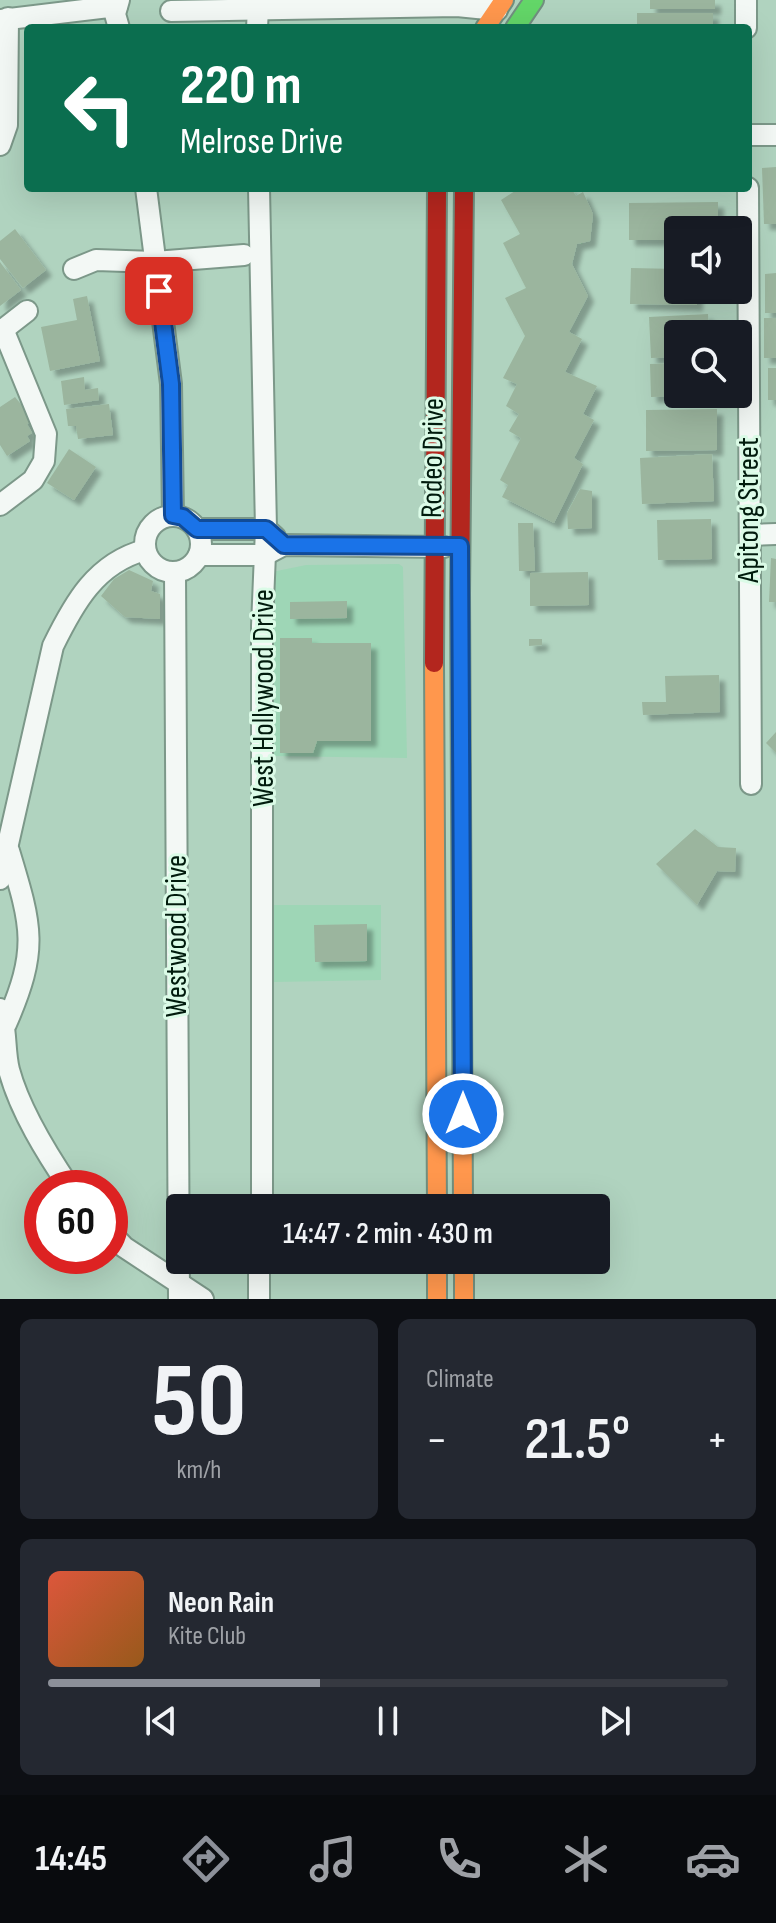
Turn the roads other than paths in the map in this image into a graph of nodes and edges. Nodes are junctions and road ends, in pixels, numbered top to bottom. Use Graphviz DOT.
graph roads {
  1 [pos="534,0"];
  2 [pos="746,0"];
  3 [pos="118,3"];
  4 [pos="501,5"];
  5 [pos="168,13"];
  6 [pos="258,18"];
  7 [pos="4,19"];
  8 [pos="119,24"];
  9 [pos="488,24"];
  10 [pos="518,24"];
  11 [pos="746,24"];
  12 [pos="752,135"];
  13 [pos="776,135"];
  14 [pos="0,145"];
  15 [pos="146,192"];
  16 [pos="259,192"];
  17 [pos="437,192"];
  18 [pos="464,192"];
  19 [pos="748,192"];
  20 [pos="244,255"];
  21 [pos="155,262"];
  22 [pos="74,269"];
  23 [pos="27,311"];
  24 [pos="1,330"];
  25 [pos="0,505"];
  26 [pos="173,515"];
  27 [pos="197,529"];
  28 [pos="266,529"];
  29 [pos="776,534"];
  30 [pos="750,535"];
  31 [pos="284,545"];
  32 [pos="460,546"];
  33 [pos="433,548"];
  34 [pos="145,550"];
  35 [pos="199,555"];
  36 [pos="265,555"];
  37 [pos="175,572"];
  38 [pos="751,784"];
  39 [pos="9,851"];
  40 [pos="0,879"];
  41 [pos="3,1016"];
  42 [pos="59,1170"];
  43 [pos="262,1194"];
  44 [pos="437,1194"];
  45 [pos="463,1194"];
  46 [pos="128,1250"];
  47 [pos="259,1274"];
  48 [pos="437,1274"];
  49 [pos="464,1274"];
  50 [pos="179,1293"];
  51 [pos="203,1299"];
  52 [pos="259,1299"];
  53 [pos="437,1299"];
  54 [pos="464,1299"];
  1 -- 10 [label="main road"];
  2 -- 11 [label="street"];
  3 -- 7 [label="street"];
  3 -- 8 [label="street"];
  4 -- 6 [label="street"];
  4 -- 9 [label="main road"];
  5 -- 6 [label="street"];
  7 -- 14 [label="street"];
  12 -- 13 [label="street"];
  15 -- 21 [label="street"];
  16 -- 28 [label="street, West Hollywood Drive"];
  17 -- 33 [label="main road, Rodeo Drive"];
  18 -- 32 [label="main road, Rodeo Drive"];
  19 -- 30 [label="street, Apitong Street"];
  20 -- 21 [label="street"];
  21 -- 22 [label="street"];
  21 -- 26 [label="street"];
  23 -- 24 [label="street"];
  24 -- 25 [label="street"];
  26 -- 27 [label="street"];
  26 -- 34 [label="street"];
  27 -- 28 [label="street"];
  27 -- 35 [label="street"];
  28 -- 31 [label="street"];
  28 -- 36 [label="street, West Hollywood Drive"];
  29 -- 30 [label="street"];
  30 -- 38 [label="street, Apitong Street"];
  31 -- 33 [label="street"];
  31 -- 36 [label="street"];
  32 -- 33 [label="street"];
  32 -- 45 [label="main road, Rodeo Drive"];
  33 -- 44 [label="main road, Rodeo Drive"];
  34 -- 37 [label="street"];
  34 -- 39 [label="street"];
  35 -- 36 [label="street"];
  35 -- 37 [label="street"];
  36 -- 43 [label="street, West Hollywood Drive"];
  37 -- 50 [label="street, Westwood Drive"];
  39 -- 40 [label="street"];
  39 -- 41 [label="street"];
  41 -- 42 [label="street"];
  46 -- 50 [label="street"];
  47 -- 52 [label="street"];
  48 -- 53 [label="main road"];
  49 -- 54 [label="main road"];
  50 -- 51 [label="street"];
}
